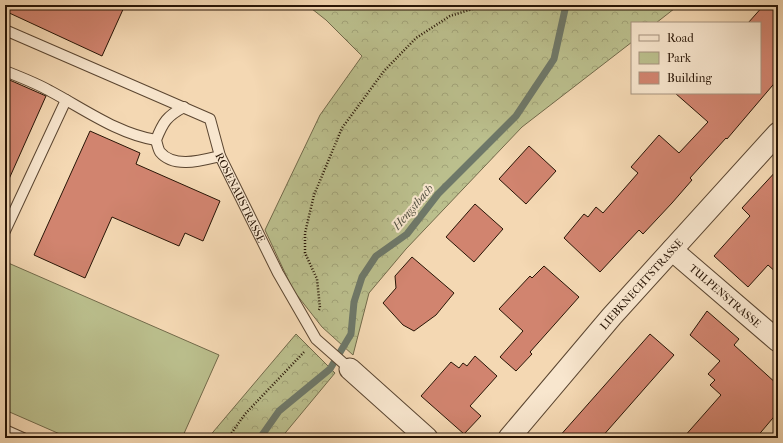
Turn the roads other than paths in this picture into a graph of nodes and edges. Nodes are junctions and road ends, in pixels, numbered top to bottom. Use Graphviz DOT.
graph roads {
  1 [pos="5,30"];
  2 [pos="5,71"];
  3 [pos="66,100"];
  4 [pos="184,107"];
  5 [pos="778,133"];
  6 [pos="156,140"];
  7 [pos="220,156"];
  8 [pos="5,231"];
  9 [pos="672,250"];
  10 [pos="778,341"];
  11 [pos="350,369"];
  12 [pos="5,430"];
  13 [pos="23,438"];
  14 [pos="427,438"];
  15 [pos="509,438"];
  1 -- 4 [label="lane, ROSENAUSTRASSE"];
  2 -- 3 [label="lane"];
  3 -- 6 [label="lane"];
  3 -- 8 [label="lane"];
  4 -- 6 [label="lane"];
  4 -- 7 [label="lane, ROSENAUSTRASSE"];
  5 -- 9 [label="street, LIEBKNECHTSTRASSE"];
  6 -- 7 [label="lane"];
  7 -- 11 [label="lane, ROSENAUSTRASSE"];
  9 -- 10 [label="street, TULPENSTRASSE"];
  9 -- 15 [label="street, LIEBKNECHTSTRASSE"];
  11 -- 14 [label="street, ROSENAUSTRASSE"];
  12 -- 13 [label="lane"];
}
